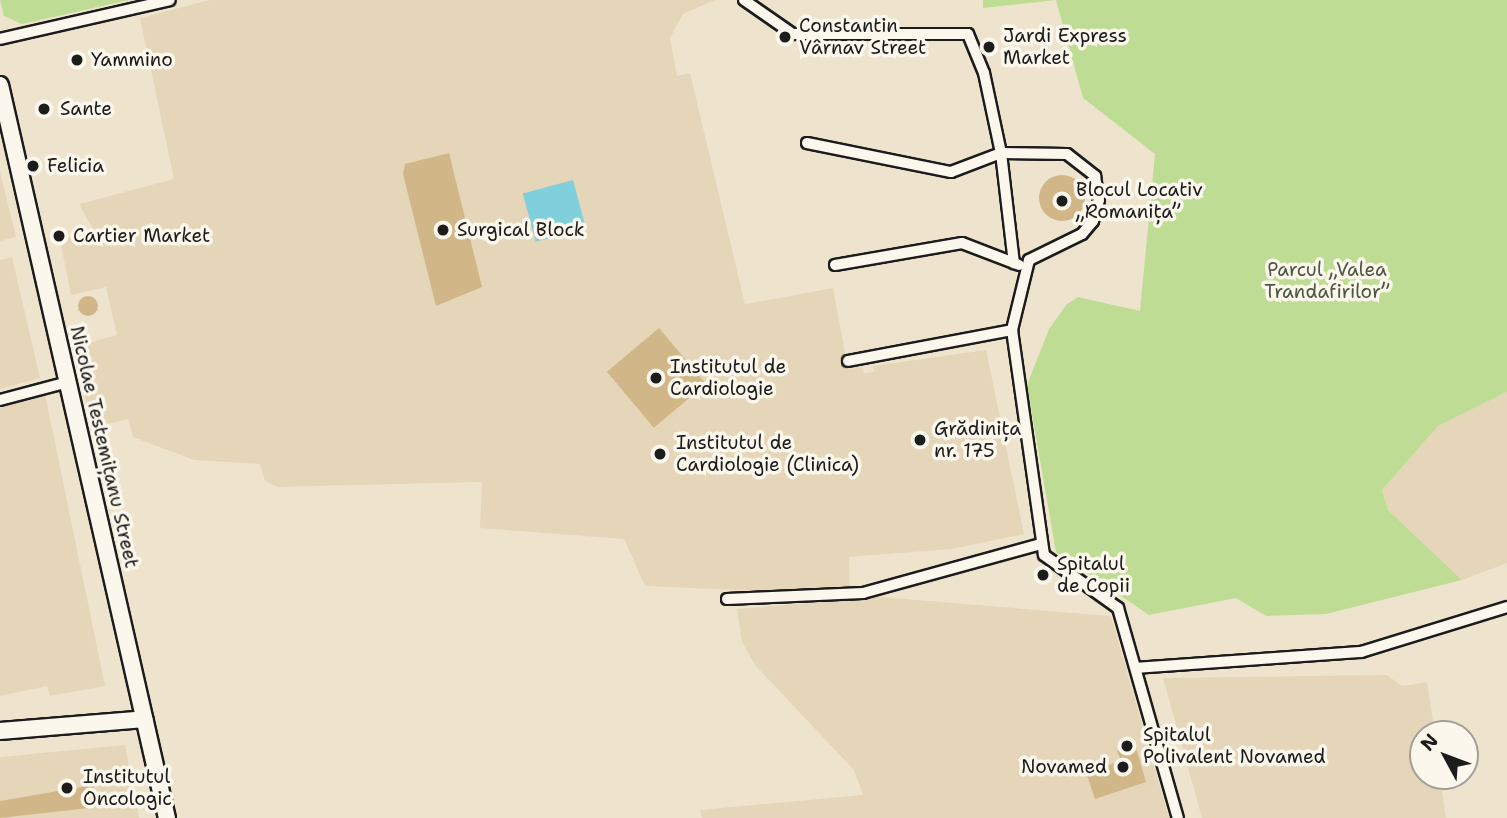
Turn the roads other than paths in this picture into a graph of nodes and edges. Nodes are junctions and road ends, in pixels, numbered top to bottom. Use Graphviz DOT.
graph roads {
  1 [pos="170,0"];
  2 [pos="744,0"];
  3 [pos="0,39"];
  4 [pos="0,85"];
  5 [pos="807,142"];
  6 [pos="1001,153"];
  7 [pos="835,265"];
  8 [pos="1019,265"];
  9 [pos="1012,330"];
  10 [pos="848,361"];
  11 [pos="68,382"];
  12 [pos="0,400"];
  13 [pos="1041,544"];
  14 [pos="727,599"];
  15 [pos="1507,607"];
  16 [pos="1136,668"];
  17 [pos="145,719"];
  18 [pos="0,731"];
  19 [pos="167,818"];
  20 [pos="1178,818"];
  1 -- 3 [label="street"];
  2 -- 6 [label="street"];
  4 -- 11 [label="main road, Nicolae Testemițanu Street"];
  5 -- 6 [label="street"];
  6 -- 8 [label="street"];
  6 -- 8 [label="street"];
  7 -- 8 [label="street"];
  8 -- 9 [label="street"];
  9 -- 10 [label="street"];
  9 -- 13 [label="street"];
  11 -- 12 [label="street"];
  11 -- 17 [label="main road, Nicolae Testemițanu Street"];
  13 -- 14 [label="street"];
  13 -- 16 [label="street"];
  15 -- 16 [label="street"];
  16 -- 20 [label="street"];
  17 -- 18 [label="main road"];
  17 -- 19 [label="main road, Nicolae Testemițanu Street"];
}
